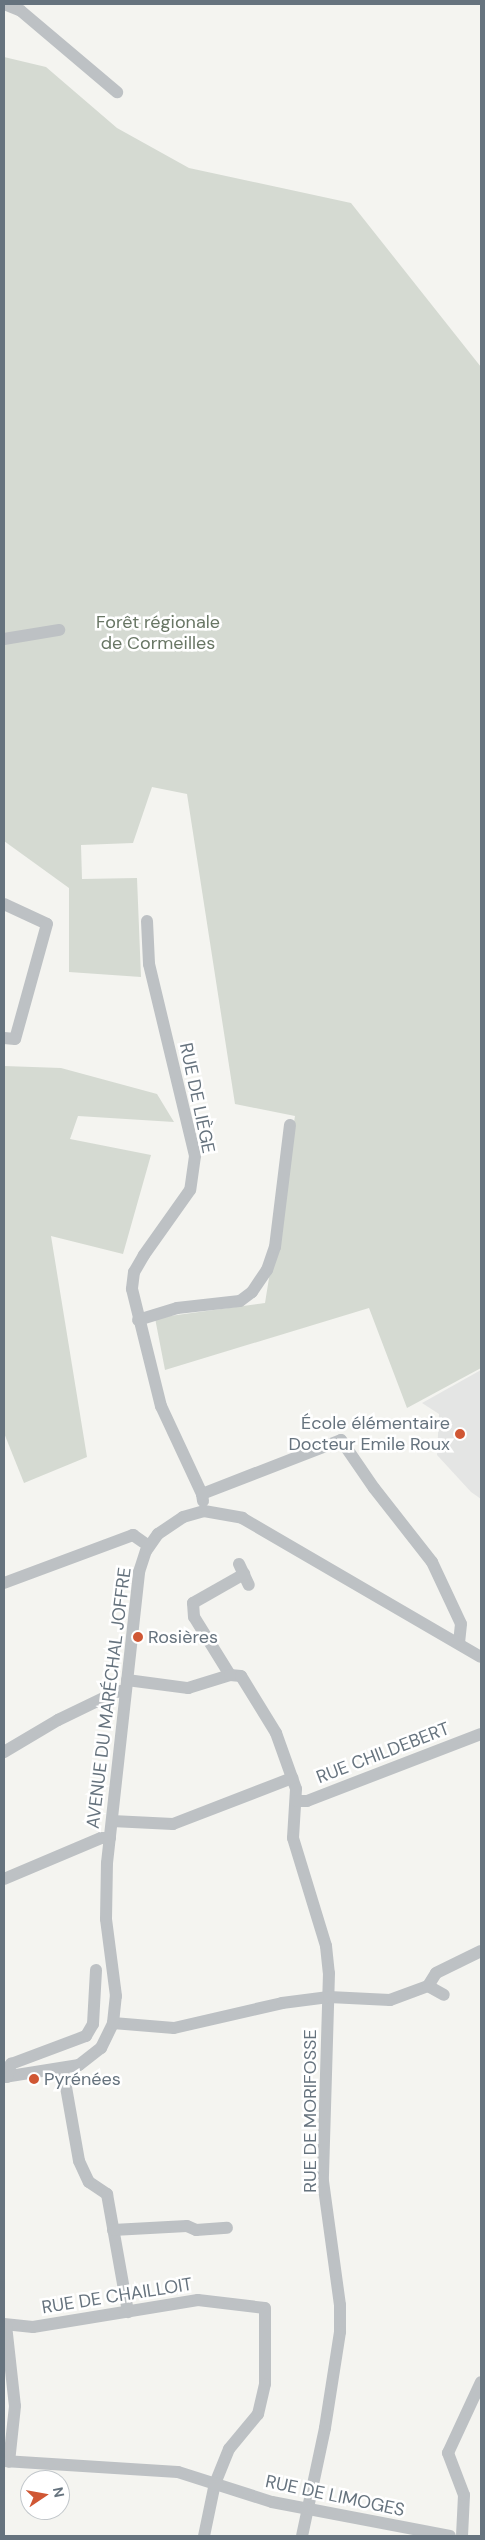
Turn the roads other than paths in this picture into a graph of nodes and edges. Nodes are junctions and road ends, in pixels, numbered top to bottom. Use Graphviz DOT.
graph roads {
  1 [pos="4,4"];
  2 [pos="117,92"];
  3 [pos="59,630"];
  4 [pos="4,639"];
  5 [pos="4,904"];
  6 [pos="147,921"];
  7 [pos="4,1038"];
  8 [pos="290,1125"];
  9 [pos="138,1320"];
  10 [pos="202,1494"];
  11 [pos="204,1511"];
  12 [pos="149,1546"];
  13 [pos="244,1574"];
  14 [pos="4,1583"];
  15 [pos="459,1641"];
  16 [pos="479,1650"];
  17 [pos="230,1675"];
  18 [pos="127,1685"];
  19 [pos="481,1734"];
  20 [pos="4,1752"];
  21 [pos="292,1778"];
  22 [pos="297,1801"];
  23 [pos="112,1821"];
  24 [pos="110,1838"];
  25 [pos="4,1879"];
  26 [pos="481,1951"];
  27 [pos="96,1970"];
  28 [pos="428,1986"];
  29 [pos="444,1995"];
  30 [pos="329,1997"];
  31 [pos="113,2023"];
  32 [pos="62,2070"];
  33 [pos="5,2077"];
  34 [pos="227,2228"];
  35 [pos="113,2230"];
  36 [pos="128,2312"];
  37 [pos="5,2324"];
  38 [pos="481,2382"];
  39 [pos="6,2462"];
  40 [pos="215,2483"];
  41 [pos="306,2510"];
  42 [pos="204,2536"];
  43 [pos="302,2536"];
  44 [pos="450,2536"];
  45 [pos="462,2536"];
  1 -- 2 [label="street"];
  3 -- 4 [label="street"];
  5 -- 7 [label="street"];
  6 -- 9 [label="street, RUE DE LIÈGE"];
  8 -- 9 [label="street"];
  9 -- 10 [label="street, RUE DE LIÈGE"];
  10 -- 11 [label="street, RUE DE LIÈGE"];
  10 -- 15 [label="street"];
  11 -- 12 [label="street, AVENUE DU MARÉCHAL JOFFRE"];
  11 -- 15 [label="street, AVENUE DU MARÉCHAL JOFFRE"];
  12 -- 14 [label="street"];
  12 -- 18 [label="street, AVENUE DU MARÉCHAL JOFFRE"];
  13 -- 17 [label="street"];
  15 -- 16 [label="street, AVENUE DU MARÉCHAL JOFFRE"];
  17 -- 18 [label="street"];
  17 -- 21 [label="street, RUE DE MORIFOSSE"];
  18 -- 20 [label="street"];
  18 -- 23 [label="street, AVENUE DU MARÉCHAL JOFFRE"];
  19 -- 22 [label="street, RUE CHILDEBERT"];
  21 -- 22 [label="street, RUE DE MORIFOSSE"];
  21 -- 23 [label="street, RUE CHILDEBERT"];
  22 -- 30 [label="street, RUE DE MORIFOSSE"];
  23 -- 24 [label="street, AVENUE DU MARÉCHAL JOFFRE"];
  24 -- 25 [label="street"];
  24 -- 31 [label="street, AVENUE DU MARÉCHAL JOFFRE"];
  26 -- 28 [label="street"];
  27 -- 33 [label="street"];
  28 -- 29 [label="street"];
  28 -- 30 [label="street"];
  30 -- 31 [label="street"];
  30 -- 41 [label="street, RUE DE MORIFOSSE"];
  31 -- 32 [label="street, AVENUE DU MARÉCHAL JOFFRE"];
  32 -- 33 [label="street, AVENUE DU MARÉCHAL JOFFRE"];
  32 -- 35 [label="street"];
  34 -- 35 [label="street"];
  35 -- 36 [label="street"];
  36 -- 37 [label="street, RUE DE CHAILLOIT"];
  36 -- 40 [label="street, RUE DE CHAILLOIT"];
  37 -- 39 [label="street"];
  38 -- 45 [label="street"];
  39 -- 40 [label="street, RUE DE LIMOGES"];
  40 -- 41 [label="street, RUE DE LIMOGES"];
  40 -- 42 [label="street"];
  41 -- 43 [label="street, RUE DE MORIFOSSE"];
  41 -- 44 [label="street, RUE DE LIMOGES"];
}
